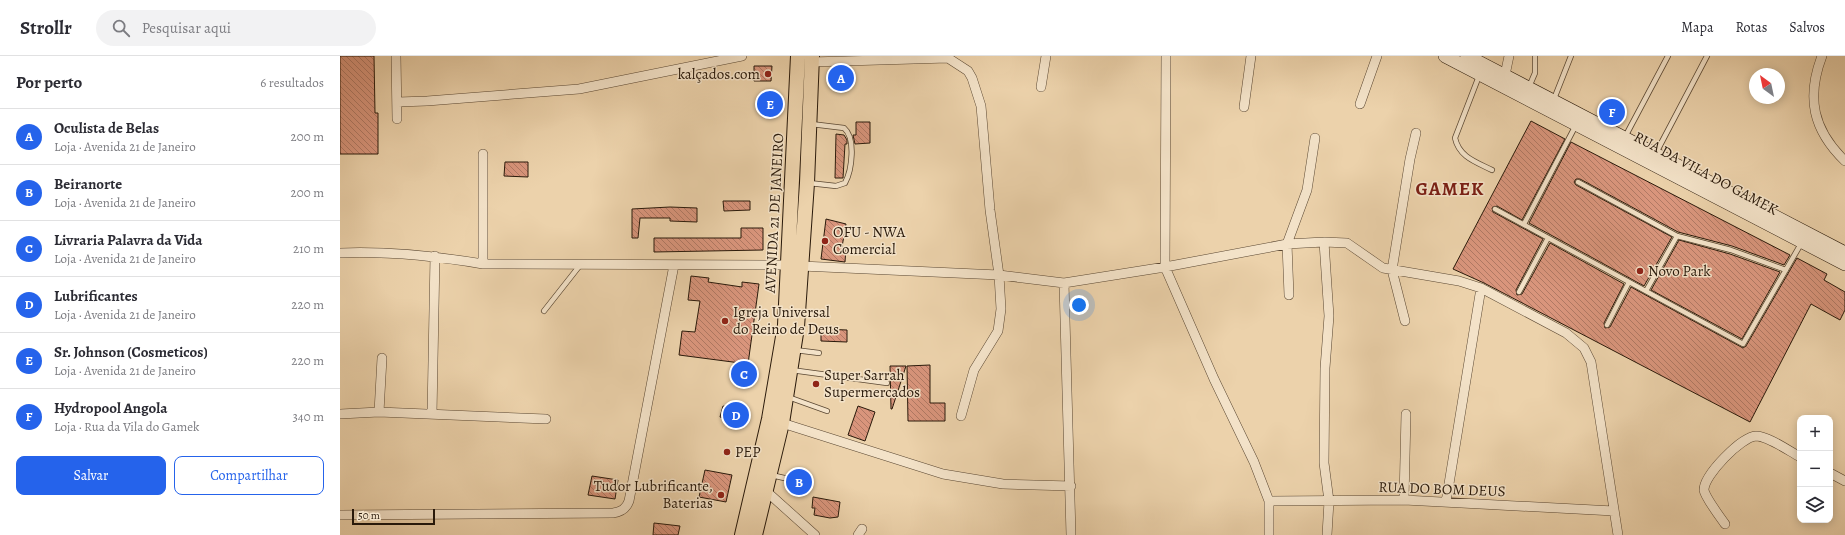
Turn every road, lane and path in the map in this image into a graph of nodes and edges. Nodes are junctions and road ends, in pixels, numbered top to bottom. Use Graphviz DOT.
graph roads {
  1 [pos="396,56"];
  2 [pos="742,56"];
  3 [pos="798,56"];
  4 [pos="1046,56"];
  5 [pos="1166,56"];
  6 [pos="1251,56"];
  7 [pos="1377,56"];
  8 [pos="1445,56"];
  9 [pos="1467,56"];
  10 [pos="1509,56"];
  11 [pos="1535,56"];
  12 [pos="1571,56"];
  13 [pos="1668,56"];
  14 [pos="1707,56"];
  15 [pos="1822,56"];
  16 [pos="812,59"];
  17 [pos="1479,74"];
  18 [pos="1505,75"];
  19 [pos="1041,87"];
  20 [pos="1529,88"];
  21 [pos="1553,101"];
  22 [pos="398,102"];
  23 [pos="1360,104"];
  24 [pos="1244,107"];
  25 [pos="398,119"];
  26 [pos="809,124"];
  27 [pos="1577,124"];
  28 [pos="1416,133"];
  29 [pos="1315,138"];
  30 [pos="1624,139"];
  31 [pos="483,154"];
  32 [pos="1655,154"];
  33 [pos="1845,161"];
  34 [pos="1492,170"];
  35 [pos="1578,182"];
  36 [pos="807,183"];
  37 [pos="1496,209"];
  38 [pos="1524,224"];
  39 [pos="1677,236"];
  40 [pos="1548,238"];
  41 [pos="1802,241"];
  42 [pos="1324,242"];
  43 [pos="1287,244"];
  44 [pos="340,253"];
  45 [pos="1845,253"];
  46 [pos="435,256"];
  47 [pos="483,264"];
  48 [pos="581,264"];
  49 [pos="1845,264"];
  50 [pos="674,265"];
  51 [pos="795,266"];
  52 [pos="1164,267"];
  53 [pos="1392,270"];
  54 [pos="1786,270"];
  55 [pos="999,275"];
  56 [pos="1629,282"];
  57 [pos="1064,283"];
  58 [pos="1481,288"];
  59 [pos="1646,291"];
  60 [pos="1519,292"];
  61 [pos="1289,295"];
  62 [pos="544,312"];
  63 [pos="1405,321"];
  64 [pos="1607,325"];
  65 [pos="794,349"];
  66 [pos="819,353"];
  67 [pos="382,358"];
  68 [pos="791,370"];
  69 [pos="887,383"];
  70 [pos="787,396"];
  71 [pos="827,411"];
  72 [pos="379,412"];
  73 [pos="340,414"];
  74 [pos="432,414"];
  75 [pos="1406,414"];
  76 [pos="961,416"];
  77 [pos="546,419"];
  78 [pos="782,423"];
  79 [pos="1797,455"];
  80 [pos="770,475"];
  81 [pos="1833,475"];
  82 [pos="793,480"];
  83 [pos="1845,481"];
  84 [pos="1071,486"];
  85 [pos="766,491"];
  86 [pos="1329,500"];
  87 [pos="1404,500"];
  88 [pos="1269,501"];
  89 [pos="1446,502"];
  90 [pos="1614,511"];
  91 [pos="340,515"];
  92 [pos="1725,524"];
  93 [pos="742,535"];
  94 [pos="755,535"];
  95 [pos="815,535"];
  96 [pos="1071,535"];
  97 [pos="1269,535"];
  98 [pos="1326,535"];
  99 [pos="1618,535"];
  1 -- 22 [label="street"];
  2 -- 22 [label="street"];
  3 -- 51 [label="main road, AVENIDA 21 DE JANEIRO"];
  4 -- 19 [label="street"];
  5 -- 52 [label="street"];
  6 -- 24 [label="street"];
  7 -- 23 [label="street"];
  8 -- 17 [label="main road, RUA DA VILA DO GAMEK"];
  9 -- 18 [label="main road, RUA DA VILA DO GAMEK"];
  10 -- 18 [label="street"];
  11 -- 20 [label="lane"];
  12 -- 21 [label="lane"];
  13 -- 30 [label="lane"];
  14 -- 32 [label="lane"];
  15 -- 33 [label="street"];
  16 -- 26 [label="main road, AVENIDA 21 DE JANEIRO"];
  16 -- 55 [label="street"];
  17 -- 27 [label="main road, RUA DA VILA DO GAMEK"];
  17 -- 34 [label="lane"];
  18 -- 20 [label="main road, RUA DA VILA DO GAMEK"];
  20 -- 21 [label="main road, RUA DA VILA DO GAMEK"];
  21 -- 30 [label="main road, RUA DA VILA DO GAMEK"];
  22 -- 25 [label="street"];
  26 -- 36 [label="main road, AVENIDA 21 DE JANEIRO"];
  26 -- 36 [label="lane"];
  27 -- 38 [label="lane"];
  27 -- 41 [label="main road, RUA DA VILA DO GAMEK"];
  28 -- 53 [label="street"];
  29 -- 43 [label="street"];
  30 -- 32 [label="main road, RUA DA VILA DO GAMEK"];
  31 -- 47 [label="street"];
  32 -- 45 [label="main road, RUA DA VILA DO GAMEK"];
  35 -- 39 [label="lane"];
  36 -- 51 [label="main road, AVENIDA 21 DE JANEIRO"];
  37 -- 38 [label="lane"];
  38 -- 40 [label="lane"];
  39 -- 54 [label="lane"];
  39 -- 59 [label="lane"];
  40 -- 56 [label="lane"];
  40 -- 60 [label="lane"];
  41 -- 49 [label="main road, RUA DA VILA DO GAMEK"];
  41 -- 54 [label="lane"];
  42 -- 43 [label="street"];
  42 -- 53 [label="street"];
  42 -- 86 [label="street"];
  43 -- 52 [label="street"];
  43 -- 61 [label="street"];
  44 -- 46 [label="street"];
  46 -- 47 [label="street"];
  46 -- 74 [label="street"];
  47 -- 48 [label="street"];
  48 -- 50 [label="street"];
  48 -- 62 [label="lane"];
  50 -- 51 [label="street"];
  50 -- 91 [label="street"];
  51 -- 55 [label="street"];
  51 -- 65 [label="main road, AVENIDA 21 DE JANEIRO"];
  51 -- 93 [label="main road, AVENIDA 21 DE JANEIRO"];
  52 -- 57 [label="street"];
  52 -- 88 [label="street"];
  53 -- 58 [label="street"];
  53 -- 63 [label="street"];
  54 -- 59 [label="lane"];
  55 -- 57 [label="street"];
  55 -- 76 [label="street"];
  56 -- 59 [label="lane"];
  56 -- 64 [label="lane"];
  57 -- 84 [label="street"];
  58 -- 89 [label="street"];
  58 -- 90 [label="street"];
  65 -- 66 [label="lane"];
  65 -- 68 [label="main road, AVENIDA 21 DE JANEIRO"];
  67 -- 72 [label="street"];
  68 -- 69 [label="lane"];
  68 -- 70 [label="main road, AVENIDA 21 DE JANEIRO"];
  70 -- 71 [label="lane"];
  70 -- 78 [label="main road, AVENIDA 21 DE JANEIRO"];
  72 -- 73 [label="street"];
  72 -- 74 [label="street"];
  74 -- 77 [label="street"];
  75 -- 87 [label="street"];
  78 -- 80 [label="main road, AVENIDA 21 DE JANEIRO"];
  78 -- 84 [label="street"];
  79 -- 92 [label="street"];
  80 -- 82 [label="lane"];
  80 -- 85 [label="main road, AVENIDA 21 DE JANEIRO"];
  81 -- 83 [label="street"];
  84 -- 96 [label="street"];
  85 -- 94 [label="main road, AVENIDA 21 DE JANEIRO"];
  85 -- 95 [label="street"];
  86 -- 87 [label="street, RUA DO BOM DEUS"];
  86 -- 88 [label="street, RUA DO BOM DEUS"];
  86 -- 98 [label="street"];
  87 -- 89 [label="street, RUA DO BOM DEUS"];
  88 -- 97 [label="street"];
  89 -- 90 [label="street, RUA DO BOM DEUS"];
  90 -- 99 [label="street"];
}
